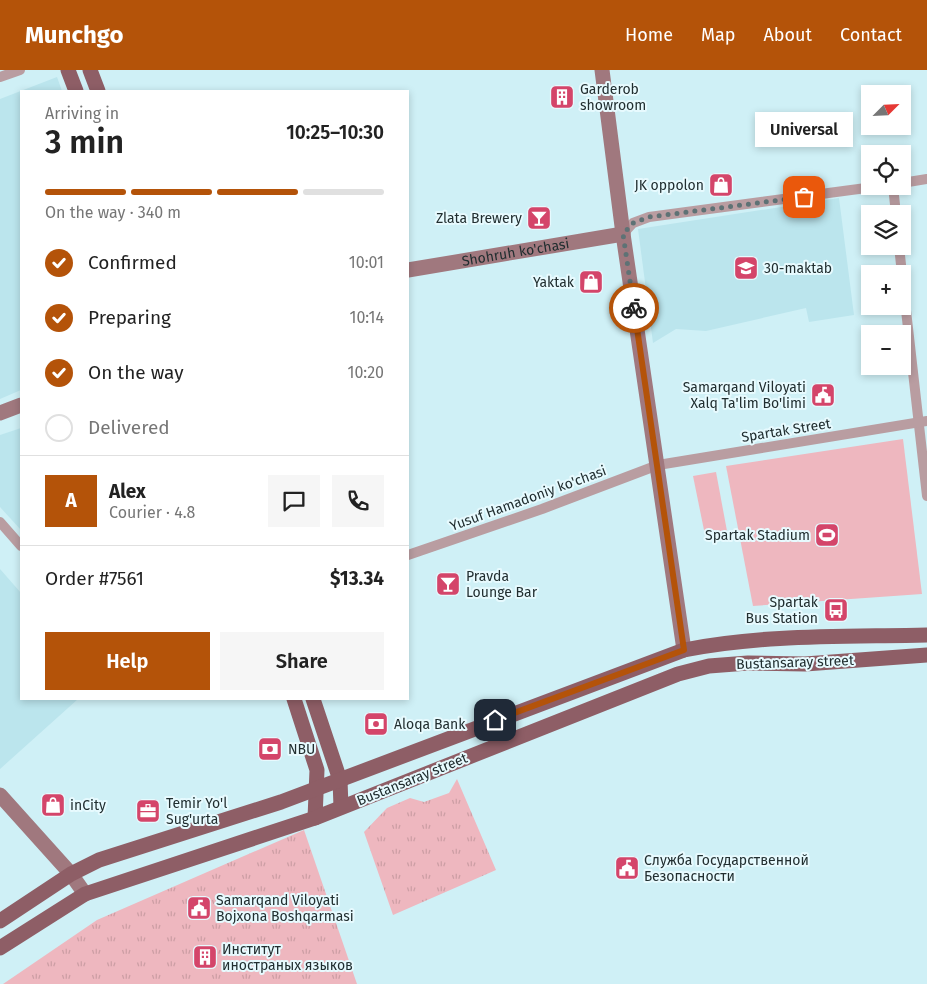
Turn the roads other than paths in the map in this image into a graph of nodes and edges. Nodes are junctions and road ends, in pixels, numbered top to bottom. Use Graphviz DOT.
graph roads {
  1 [pos="20,70"];
  2 [pos="68,70"];
  3 [pos="90,70"];
  4 [pos="602,70"];
  5 [pos="0,77"];
  6 [pos="76,90"];
  7 [pos="98,90"];
  8 [pos="927,179"];
  9 [pos="911,182"];
  10 [pos="861,189"];
  11 [pos="623,234"];
  12 [pos="409,270"];
  13 [pos="908,315"];
  14 [pos="20,405"];
  15 [pos="0,413"];
  16 [pos="923,421"];
  17 [pos="658,465"];
  18 [pos="927,496"];
  19 [pos="0,522"];
  20 [pos="20,545"];
  21 [pos="409,555"];
  22 [pos="927,635"];
  23 [pos="684,650"];
  24 [pos="927,655"];
  25 [pos="294,700"];
  26 [pos="312,700"];
  27 [pos="340,780"];
  28 [pos="316,789"];
  29 [pos="0,795"];
  30 [pos="341,808"];
  31 [pos="315,818"];
  32 [pos="71,874"];
  33 [pos="85,894"];
  34 [pos="0,921"];
  35 [pos="0,948"];
  1 -- 5 [label="street"];
  2 -- 6 [label="main road"];
  3 -- 7 [label="main road"];
  4 -- 11 [label="main road"];
  8 -- 9 [label="street"];
  10 -- 11 [label="street"];
  11 -- 12 [label="main road, Shohruh ko'chasi"];
  11 -- 17 [label="main road"];
  13 -- 16 [label="street"];
  14 -- 15 [label="main road"];
  16 -- 17 [label="street, Spartak Street"];
  16 -- 18 [label="street"];
  17 -- 21 [label="street, Yusuf Hamadoniy ko'chasi"];
  17 -- 23 [label="main road"];
  19 -- 20 [label="street"];
  22 -- 23 [label="main road, Bustansaray street"];
  23 -- 27 [label="main road, Bustansaray street"];
  24 -- 30 [label="main road, Bustansaray street"];
  25 -- 28 [label="main road"];
  26 -- 27 [label="main road"];
  27 -- 28 [label="main road, Bustansaray street"];
  27 -- 30 [label="main road"];
  28 -- 31 [label="main road"];
  28 -- 32 [label="main road, Bustansaray street"];
  29 -- 32 [label="main road"];
  30 -- 31 [label="main road, Bustansaray street"];
  31 -- 33 [label="main road, Bustansaray street"];
  32 -- 33 [label="main road"];
  32 -- 34 [label="main road, Bustansaray street"];
  33 -- 35 [label="main road, Bustansaray street"];
}
